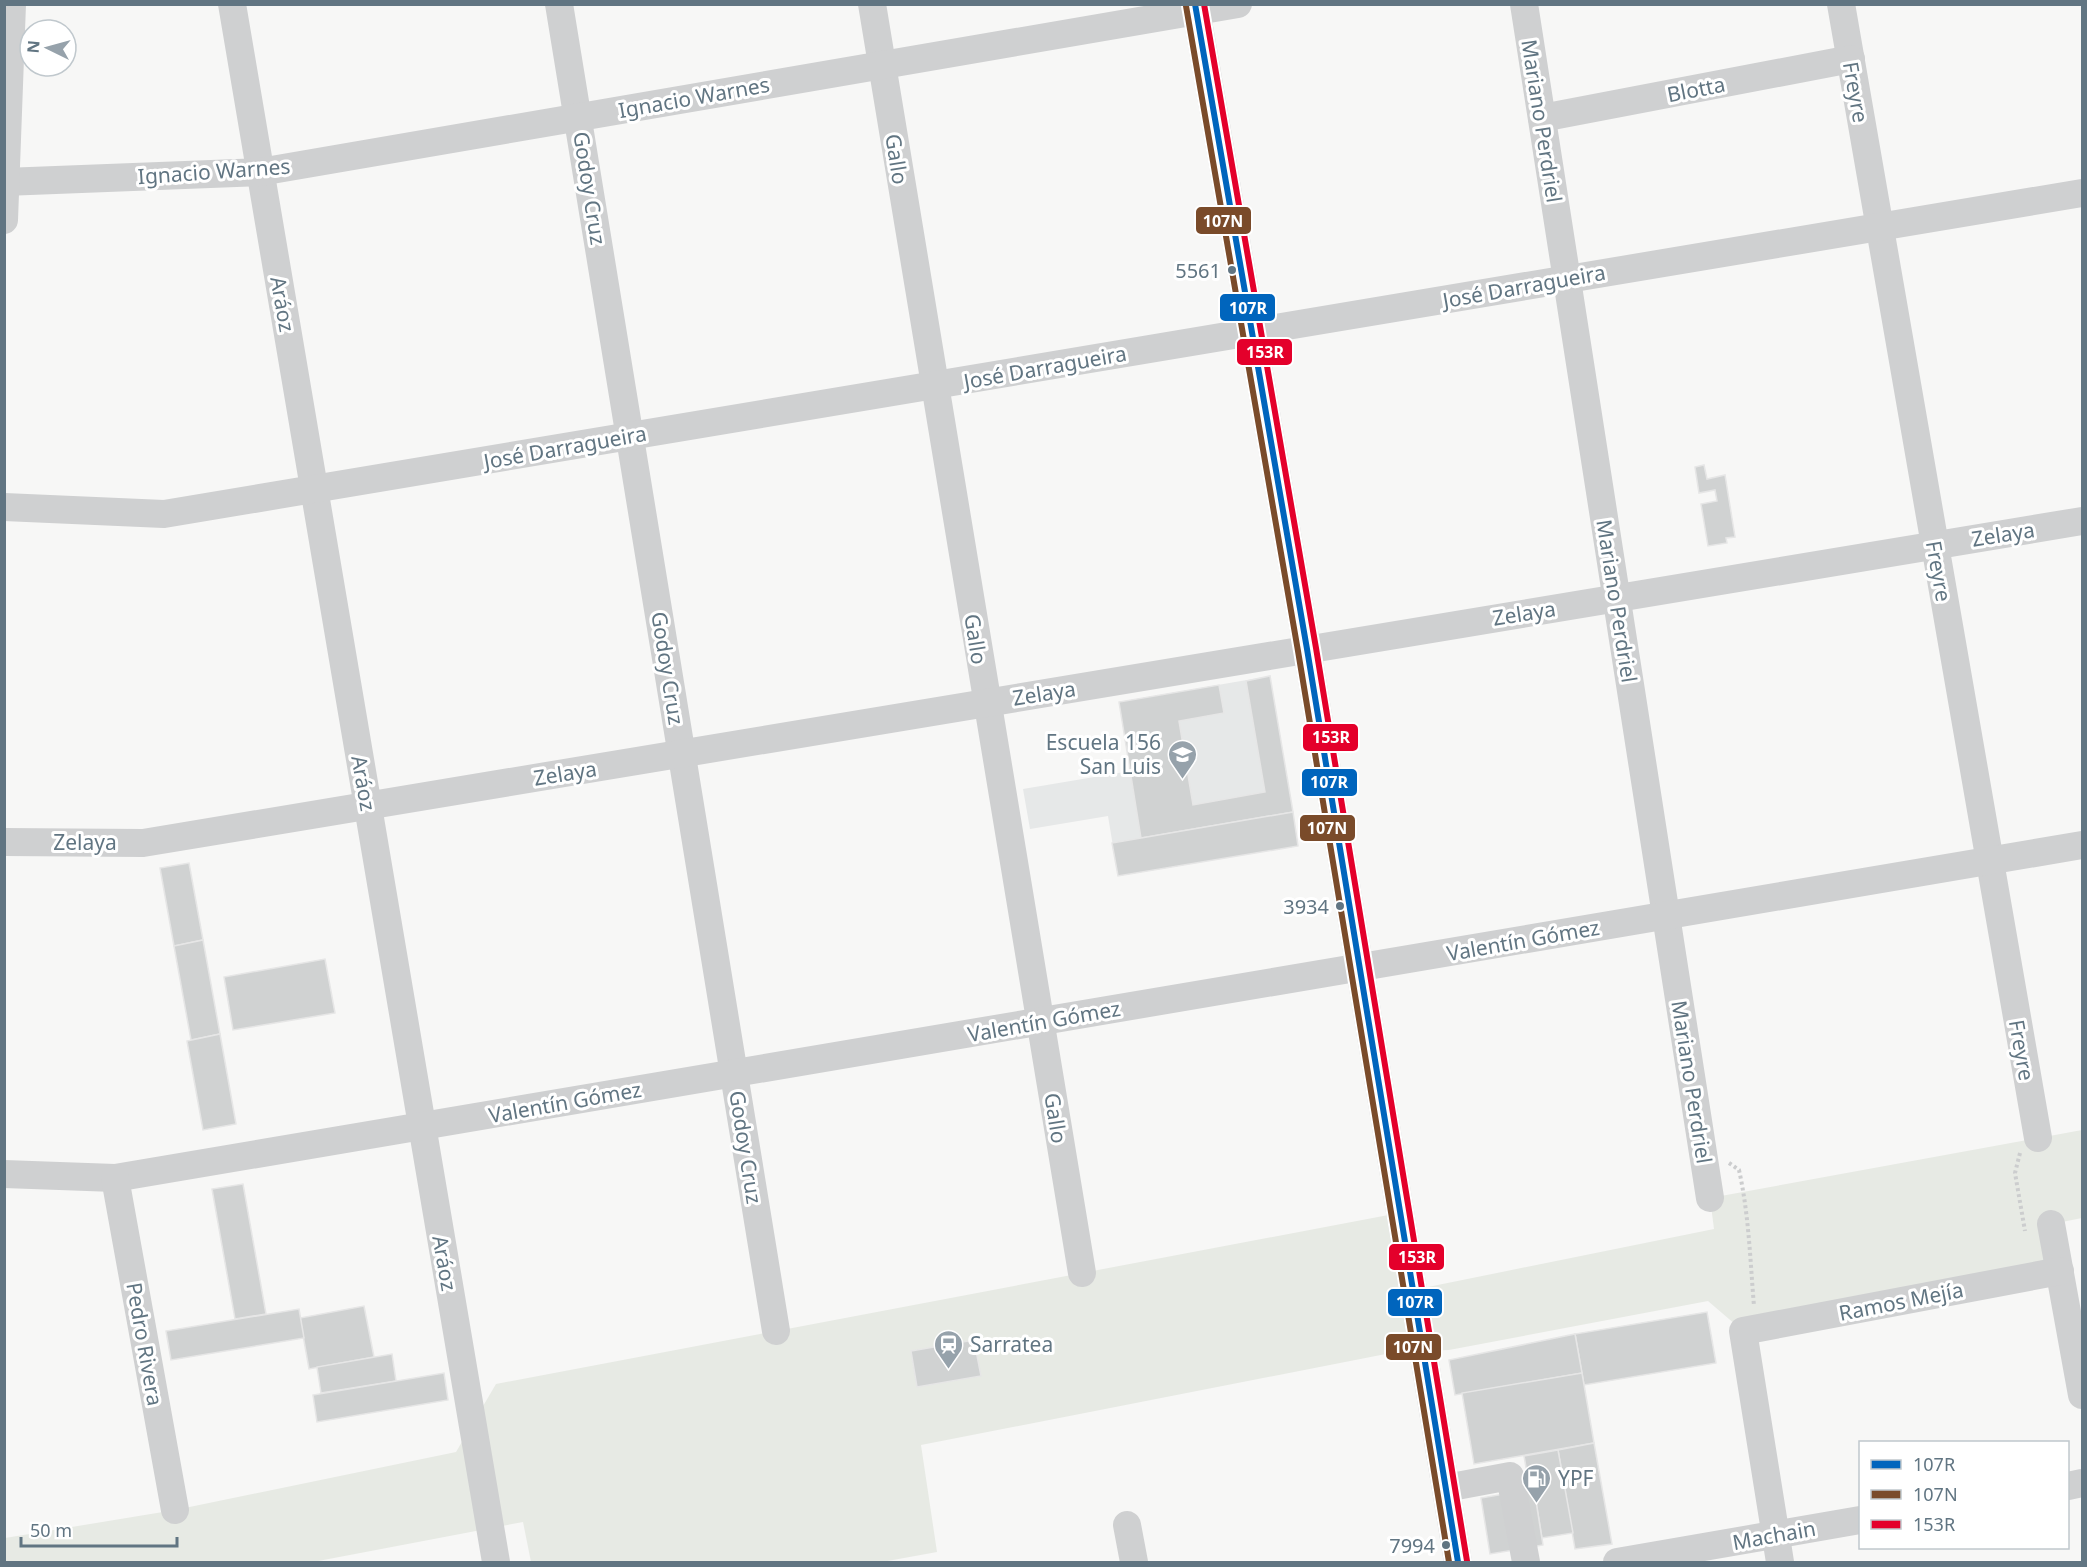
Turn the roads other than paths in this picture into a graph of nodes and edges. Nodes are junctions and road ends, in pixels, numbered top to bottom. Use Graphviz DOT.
graph roads {
  1 [pos="12,4"];
  2 [pos="232,4"];
  3 [pos="559,4"];
  4 [pos="872,4"];
  5 [pos="1238,4"];
  6 [pos="1524,4"];
  7 [pos="1841,4"];
  8 [pos="1195,8"];
  9 [pos="1851,59"];
  10 [pos="882,65"];
  11 [pos="579,117"];
  12 [pos="1542,118"];
  13 [pos="260,172"];
  14 [pos="5,182"];
  15 [pos="2082,193"];
  16 [pos="4,220"];
  17 [pos="1880,227"];
  18 [pos="1567,279"];
  19 [pos="1252,332"];
  20 [pos="934,385"];
  21 [pos="631,436"];
  22 [pos="314,489"];
  23 [pos="4,507"];
  24 [pos="2082,521"];
  25 [pos="1934,545"];
  26 [pos="1617,598"];
  27 [pos="1306,650"];
  28 [pos="987,702"];
  29 [pos="682,753"];
  30 [pos="368,805"];
  31 [pos="4,842"];
  32 [pos="2082,845"];
  33 [pos="1989,861"];
  34 [pos="1666,915"];
  35 [pos="1357,968"];
  36 [pos="1040,1022"];
  37 [pos="734,1073"];
  38 [pos="422,1126"];
  39 [pos="2029,1144"];
  40 [pos="4,1174"];
  41 [pos="115,1178"];
  42 [pos="1710,1198"];
  43 [pos="2051,1224"];
  44 [pos="1082,1273"];
  45 [pos="2047,1273"];
  46 [pos="776,1331"];
  47 [pos="2082,1395"];
  48 [pos="1446,1488"];
  49 [pos="174,1510"];
  50 [pos="1859,1521"];
  51 [pos="1127,1525"];
  52 [pos="1776,1535"];
  53 [pos="496,1563"];
  54 [pos="1134,1563"];
  55 [pos="1458,1563"];
  56 [pos="1526,1563"];
  57 [pos="1617,1563"];
  58 [pos="1780,1563"];
  1 -- 14 [label="street"];
  2 -- 13 [label="street, Aráoz"];
  3 -- 11 [label="street, Godoy Cruz"];
  4 -- 10 [label="street, Gallo"];
  5 -- 8 [label="street, Ignacio Warnes"];
  6 -- 12 [label="street, Mariano Perdriel"];
  7 -- 9 [label="street, Freyre"];
  8 -- 10 [label="street, Ignacio Warnes"];
  8 -- 19 [label="street"];
  9 -- 12 [label="street, Blotta"];
  9 -- 17 [label="street, Freyre"];
  10 -- 11 [label="street, Ignacio Warnes"];
  10 -- 20 [label="street, Gallo"];
  11 -- 13 [label="street, Ignacio Warnes"];
  11 -- 21 [label="street, Godoy Cruz"];
  12 -- 18 [label="street, Mariano Perdriel"];
  13 -- 14 [label="street, Ignacio Warnes"];
  13 -- 22 [label="street, Aráoz"];
  14 -- 16 [label="street"];
  15 -- 17 [label="street, José Darragueira"];
  17 -- 18 [label="street, José Darragueira"];
  17 -- 25 [label="street, Freyre"];
  18 -- 19 [label="street, José Darragueira"];
  18 -- 26 [label="street, Mariano Perdriel"];
  19 -- 20 [label="street, José Darragueira"];
  19 -- 27 [label="street"];
  20 -- 21 [label="street, José Darragueira"];
  20 -- 28 [label="street, Gallo"];
  21 -- 22 [label="street, José Darragueira"];
  21 -- 29 [label="street, Godoy Cruz"];
  22 -- 23 [label="street, José Darragueira"];
  22 -- 30 [label="street, Aráoz"];
  24 -- 25 [label="street, Zelaya"];
  25 -- 26 [label="street, Zelaya"];
  25 -- 33 [label="street, Freyre"];
  26 -- 27 [label="street, Zelaya"];
  26 -- 34 [label="street, Mariano Perdriel"];
  27 -- 28 [label="street, Zelaya"];
  27 -- 35 [label="street"];
  28 -- 29 [label="street, Zelaya"];
  28 -- 36 [label="street, Gallo"];
  29 -- 30 [label="street, Zelaya"];
  29 -- 37 [label="street, Godoy Cruz"];
  30 -- 31 [label="street, Zelaya"];
  30 -- 38 [label="street, Aráoz"];
  32 -- 33 [label="street, Valentín Gómez"];
  33 -- 34 [label="street, Valentín Gómez"];
  33 -- 39 [label="street, Freyre"];
  34 -- 35 [label="street, Valentín Gómez"];
  34 -- 42 [label="street, Mariano Perdriel"];
  35 -- 36 [label="street, Valentín Gómez"];
  35 -- 48 [label="street"];
  36 -- 37 [label="street, Valentín Gómez"];
  36 -- 44 [label="street, Gallo"];
  37 -- 38 [label="street, Valentín Gómez"];
  37 -- 46 [label="street, Godoy Cruz"];
  38 -- 41 [label="street, Valentín Gómez"];
  38 -- 53 [label="street, Aráoz"];
  40 -- 41 [label="street, Valentín Gómez"];
  41 -- 49 [label="street, Pedro Rivera"];
  43 -- 45 [label="street"];
  45 -- 47 [label="street"];
  45 -- 52 [label="street, Ramos Mejía"];
  48 -- 55 [label="street"];
  48 -- 56 [label="street"];
  50 -- 52 [label="street, Machain"];
  51 -- 54 [label="street"];
  52 -- 57 [label="street, Machain"];
  52 -- 58 [label="street"];
}
